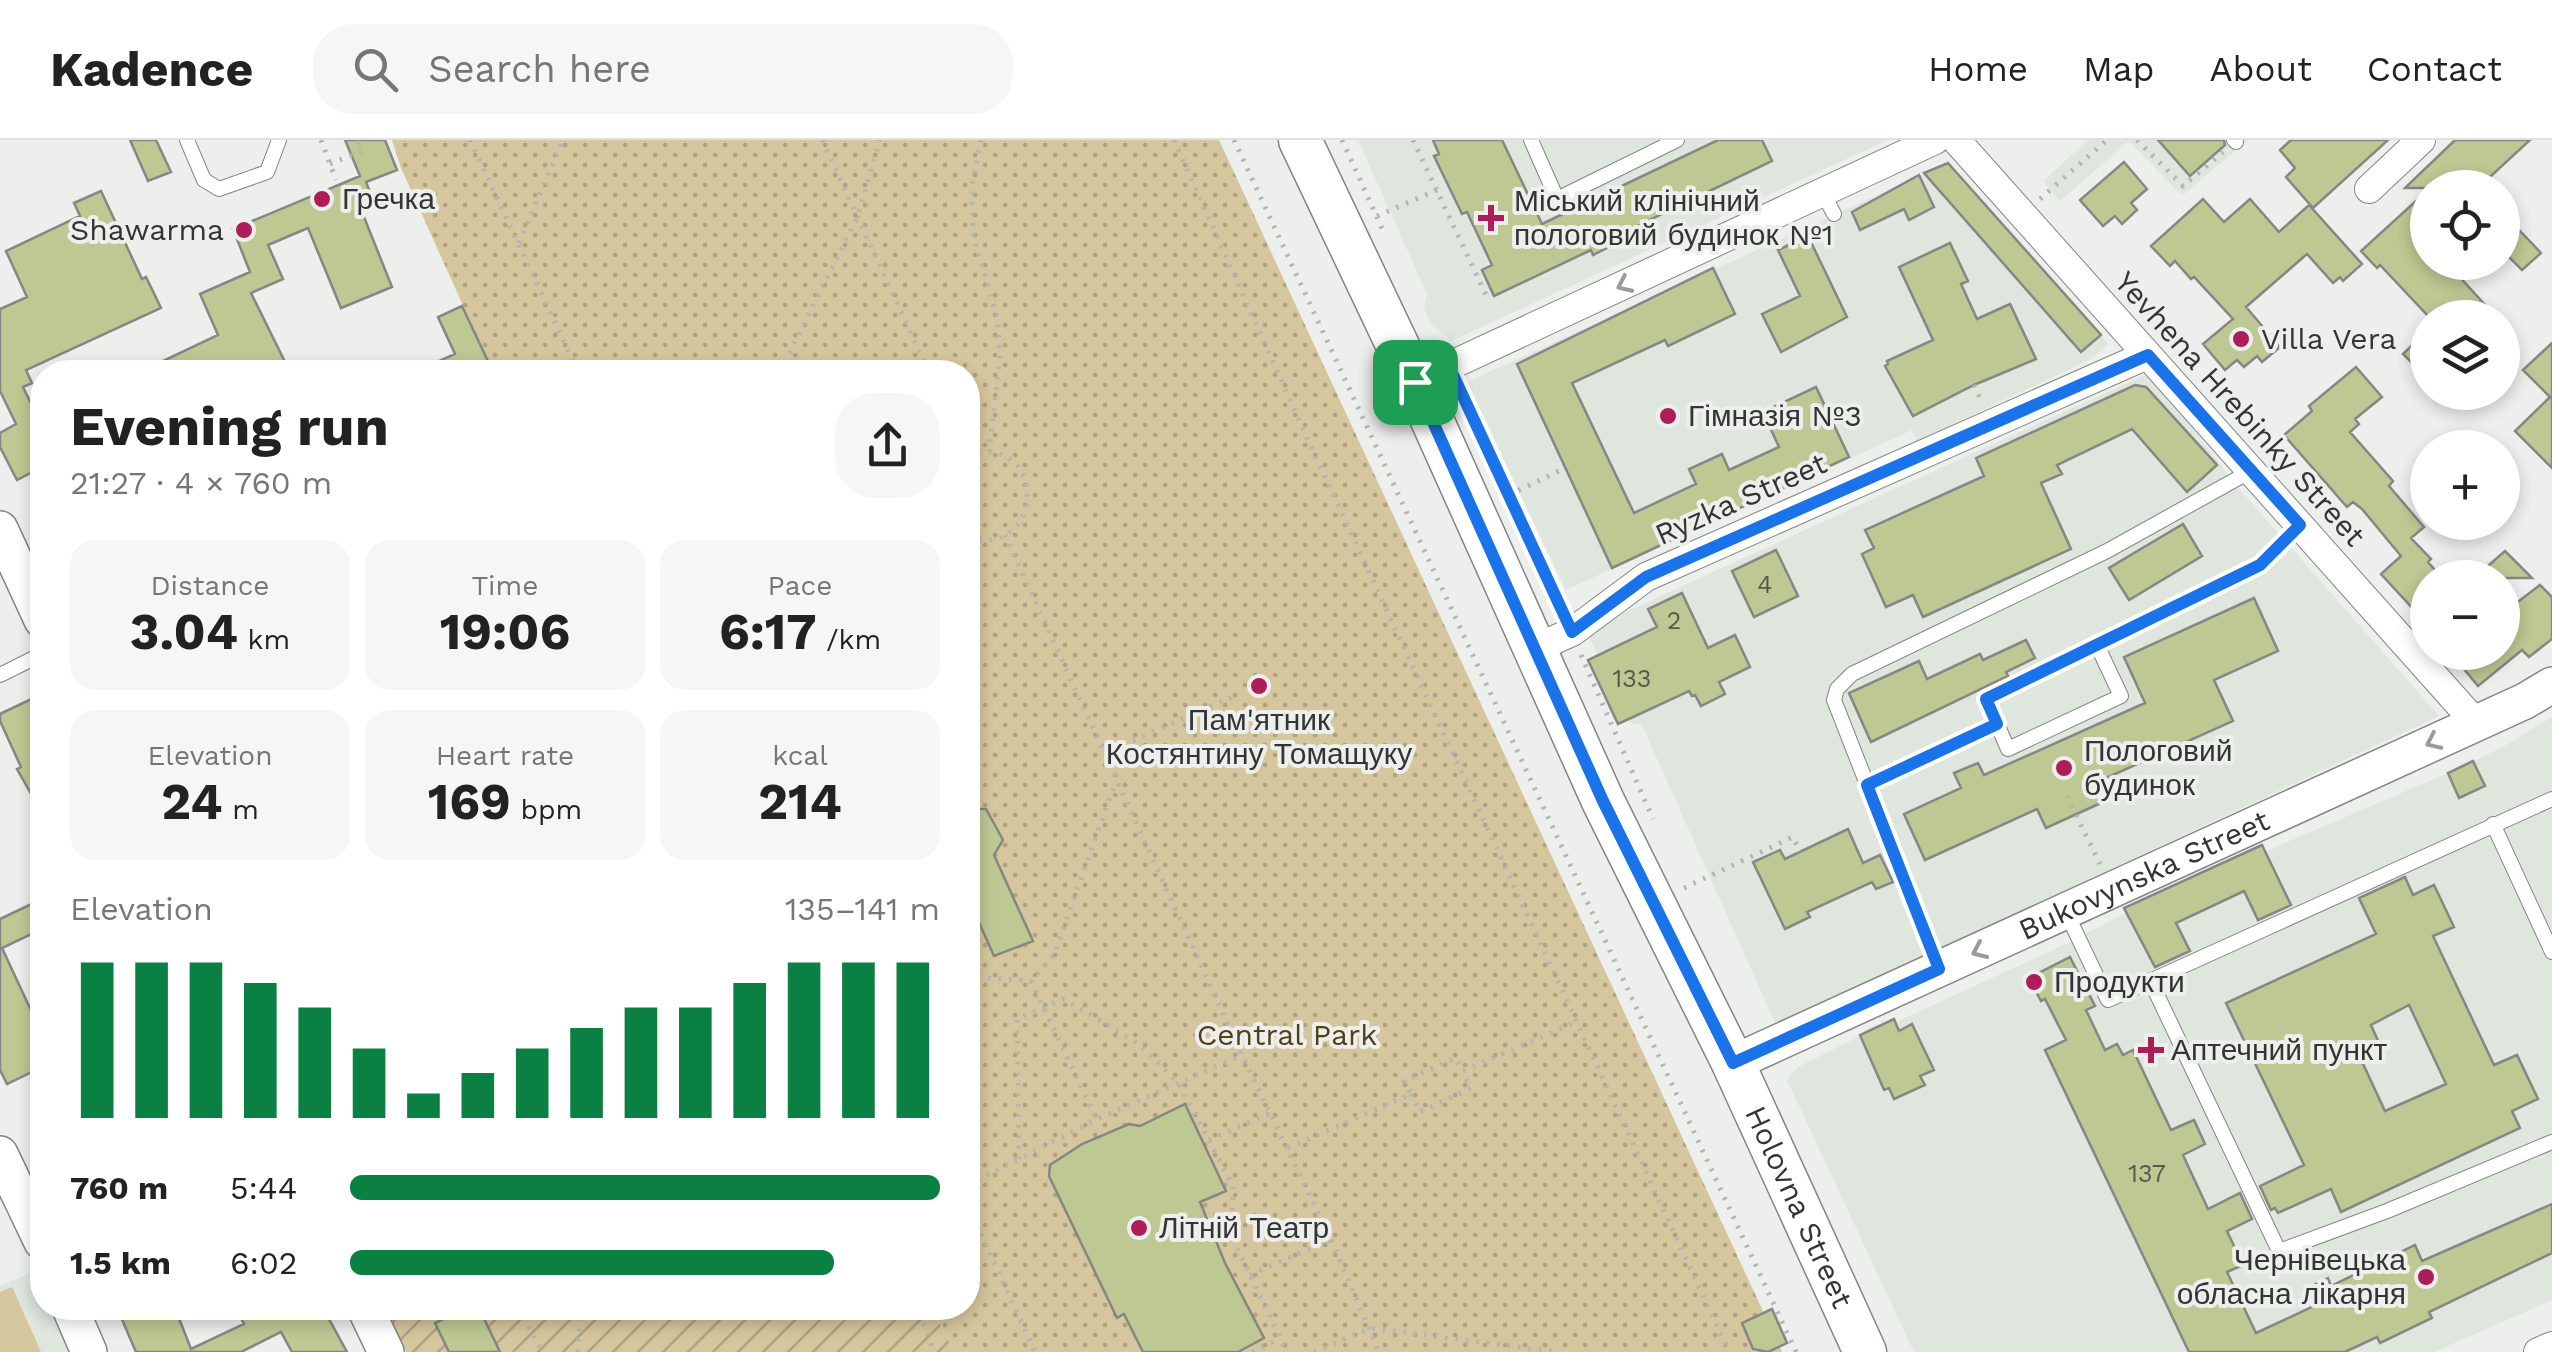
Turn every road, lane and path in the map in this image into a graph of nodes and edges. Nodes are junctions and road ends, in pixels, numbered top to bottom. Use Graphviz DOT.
graph roads {
  1 [pos="187,140"];
  2 [pos="279,140"];
  3 [pos="321,140"];
  4 [pos="366,140"];
  5 [pos="470,140"];
  6 [pos="563,140"];
  7 [pos="822,140"];
  8 [pos="880,140"];
  9 [pos="982,140"];
  10 [pos="1174,140"];
  11 [pos="1234,140"];
  12 [pos="1300,140"];
  13 [pos="1342,140"];
  14 [pos="1414,140"];
  15 [pos="1531,140"];
  16 [pos="1676,140"];
  17 [pos="1935,140"];
  18 [pos="1956,140"];
  19 [pos="2107,140"];
  20 [pos="2138,140"];
  21 [pos="2422,140"];
  22 [pos="2235,141"];
  23 [pos="330,164"];
  24 [pos="336,180"];
  25 [pos="2370,189"];
  26 [pos="1437,190"];
  27 [pos="2022,213"];
  28 [pos="1377,216"];
  29 [pos="858,218"];
  30 [pos="1384,233"];
  31 [pos="518,245"];
  32 [pos="1486,295"];
  33 [pos="2148,355"];
  34 [pos="572,360"];
  35 [pos="786,360"];
  36 [pos="923,360"];
  37 [pos="1432,374"];
  38 [pos="989,451"];
  39 [pos="980,452"];
  40 [pos="1565,468"];
  41 [pos="2251,471"];
  42 [pos="1508,495"];
  43 [pos="2300,525"];
  44 [pos="0,529"];
  45 [pos="1005,535"];
  46 [pos="980,540"];
  47 [pos="30,594"];
  48 [pos="1554,640"];
  49 [pos="2097,644"];
  50 [pos="30,660"];
  51 [pos="0,674"];
  52 [pos="2552,684"];
  53 [pos="1237,695"];
  54 [pos="2475,722"];
  55 [pos="1997,724"];
  56 [pos="1104,753"];
  57 [pos="1116,780"];
  58 [pos="1867,785"];
  59 [pos="2066,796"];
  60 [pos="2552,799"];
  61 [pos="1653,820"];
  62 [pos="2493,824"];
  63 [pos="2086,836"];
  64 [pos="1800,852"];
  65 [pos="1692,904"];
  66 [pos="2066,912"];
  67 [pos="2552,952"];
  68 [pos="1939,969"];
  69 [pos="980,975"];
  70 [pos="2150,980"];
  71 [pos="1031,981"];
  72 [pos="1043,1006"];
  73 [pos="1576,1022"];
  74 [pos="1242,1055"];
  75 [pos="1733,1063"];
  76 [pos="1463,1072"];
  77 [pos="1179,1084"];
  78 [pos="1412,1094"];
  79 [pos="1272,1112"];
  80 [pos="1097,1119"];
  81 [pos="1208,1140"];
  82 [pos="2552,1142"];
  83 [pos="1288,1148"];
  84 [pos="0,1154"];
  85 [pos="1019,1159"];
  86 [pos="980,1179"];
  87 [pos="30,1215"];
  88 [pos="980,1231"];
  89 [pos="1331,1239"];
  90 [pos="1250,1274"];
  91 [pos="75,1320"];
  92 [pos="371,1320"];
  93 [pos="525,1320"];
  94 [pos="579,1320"];
  95 [pos="922,1320"];
  96 [pos="1371,1328"];
  97 [pos="1279,1339"];
  98 [pos="2552,1346"];
  99 [pos="89,1352"];
  100 [pos="386,1352"];
  101 [pos="542,1352"];
  102 [pos="578,1352"];
  103 [pos="934,1352"];
  104 [pos="1035,1352"];
  105 [pos="1252,1352"];
  106 [pos="1287,1352"];
  107 [pos="1314,1352"];
  108 [pos="1379,1352"];
  109 [pos="1556,1352"];
  110 [pos="1729,1352"];
  111 [pos="1796,1352"];
  112 [pos="1866,1352"];
  113 [pos="2538,1352"];
  1 -- 2 [label="lane"];
  3 -- 23 [label="path"];
  4 -- 23 [label="path"];
  5 -- 31 [label="path"];
  6 -- 31 [label="path"];
  7 -- 29 [label="path"];
  8 -- 29 [label="path"];
  9 -- 38 [label="path"];
  10 -- 73 [label="path"];
  11 -- 111 [label="path"];
  12 -- 37 [label="main road, Holovna Street"];
  13 -- 28 [label="path"];
  14 -- 26 [label="path"];
  15 -- 16 [label="lane"];
  17 -- 37 [label="street, one-way"];
  18 -- 27 [label="street, Yevhena Hrebinky Street"];
  19 -- 27 [label="path"];
  20 -- 22 [label="path"];
  21 -- 25 [label="street"];
  23 -- 24 [label="path"];
  26 -- 28 [label="path"];
  26 -- 32 [label="path"];
  27 -- 33 [label="street, Yevhena Hrebinky Street"];
  28 -- 30 [label="path"];
  29 -- 35 [label="path"];
  29 -- 36 [label="path"];
  31 -- 34 [label="path"];
  33 -- 41 [label="street, Yevhena Hrebinky Street"];
  33 -- 48 [label="street, Ryzka Street"];
  37 -- 42 [label="path"];
  37 -- 48 [label="main road, Holovna Street"];
  38 -- 39 [label="path"];
  38 -- 45 [label="path"];
  40 -- 42 [label="path"];
  41 -- 43 [label="street, Yevhena Hrebinky Street"];
  41 -- 58 [label="lane"];
  42 -- 48 [label="path"];
  43 -- 49 [label="lane"];
  43 -- 54 [label="street, Yevhena Hrebinky Street"];
  44 -- 47 [label="street"];
  45 -- 46 [label="path"];
  45 -- 56 [label="path"];
  48 -- 61 [label="path"];
  48 -- 75 [label="main road, Holovna Street"];
  49 -- 55 [label="lane"];
  49 -- 55 [label="lane"];
  50 -- 51 [label="lane"];
  52 -- 54 [label="street, Bukovynska Street"];
  53 -- 56 [label="path"];
  54 -- 66 [label="street, Bukovynska Street, one-way"];
  55 -- 58 [label="lane"];
  56 -- 57 [label="path"];
  57 -- 71 [label="path"];
  57 -- 74 [label="path"];
  58 -- 68 [label="lane"];
  59 -- 63 [label="path"];
  60 -- 62 [label="lane"];
  62 -- 67 [label="lane"];
  62 -- 70 [label="lane"];
  64 -- 65 [label="path"];
  66 -- 68 [label="street, Bukovynska Street, one-way"];
  66 -- 70 [label="lane"];
  68 -- 75 [label="street, Bukovynska Street"];
  69 -- 71 [label="path"];
  70 -- 82 [label="lane"];
  71 -- 72 [label="path"];
  72 -- 77 [label="path"];
  72 -- 80 [label="path"];
  72 -- 85 [label="path"];
  73 -- 76 [label="path"];
  73 -- 110 [label="path"];
  74 -- 77 [label="path"];
  74 -- 79 [label="path"];
  75 -- 112 [label="main road, Holovna Street"];
  76 -- 78 [label="path"];
  76 -- 78 [label="path"];
  77 -- 80 [label="path"];
  77 -- 81 [label="path"];
  78 -- 83 [label="path"];
  79 -- 81 [label="path"];
  79 -- 83 [label="path"];
  80 -- 85 [label="path"];
  81 -- 90 [label="path"];
  83 -- 89 [label="path"];
  84 -- 87 [label="street"];
  85 -- 86 [label="path"];
  88 -- 104 [label="path"];
  89 -- 90 [label="path"];
  89 -- 96 [label="path"];
  90 -- 97 [label="path"];
  91 -- 99 [label="street"];
  92 -- 100 [label="street"];
  93 -- 101 [label="path"];
  94 -- 102 [label="path"];
  95 -- 103 [label="path"];
  96 -- 107 [label="path"];
  96 -- 108 [label="path"];
  96 -- 109 [label="path"];
  97 -- 105 [label="path"];
  97 -- 106 [label="path"];
  98 -- 113 [label="street"];
}
